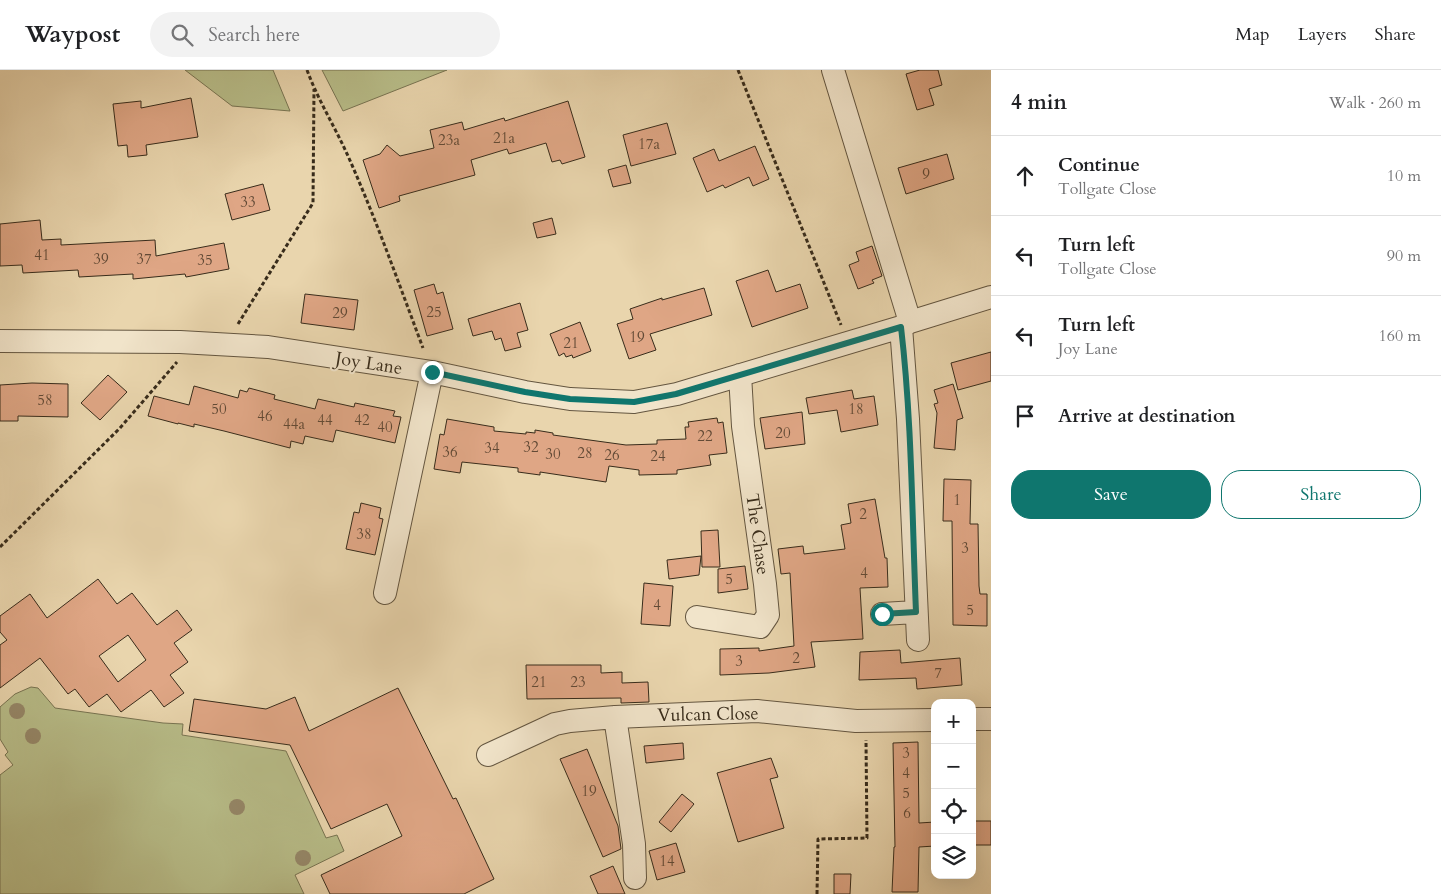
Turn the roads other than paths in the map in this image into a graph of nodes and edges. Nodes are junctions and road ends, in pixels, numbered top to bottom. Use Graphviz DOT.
graph roads {
  1 [pos="834,70"];
  2 [pos="991,296"];
  3 [pos="906,324"];
  4 [pos="0,341"];
  5 [pos="432,372"];
  6 [pos="740,375"];
  7 [pos="385,593"];
  8 [pos="916,612"];
  9 [pos="882,614"];
  10 [pos="697,617"];
  11 [pos="918,640"];
  12 [pos="615,717"];
  13 [pos="976,719"];
  14 [pos="991,719"];
  15 [pos="931,720"];
  16 [pos="488,755"];
  17 [pos="635,878"];
  1 -- 3 [label="street"];
  2 -- 3 [label="street, Joy Lane"];
  3 -- 6 [label="street, Joy Lane"];
  3 -- 8 [label="street"];
  4 -- 5 [label="street, Joy Lane"];
  5 -- 6 [label="street, Joy Lane"];
  5 -- 7 [label="street"];
  6 -- 10 [label="street, The Chase"];
  8 -- 9 [label="street"];
  8 -- 11 [label="street"];
  12 -- 15 [label="street, Vulcan Close"];
  12 -- 16 [label="street, Vulcan Close"];
  12 -- 17 [label="street"];
  13 -- 14 [label="street"];
}
